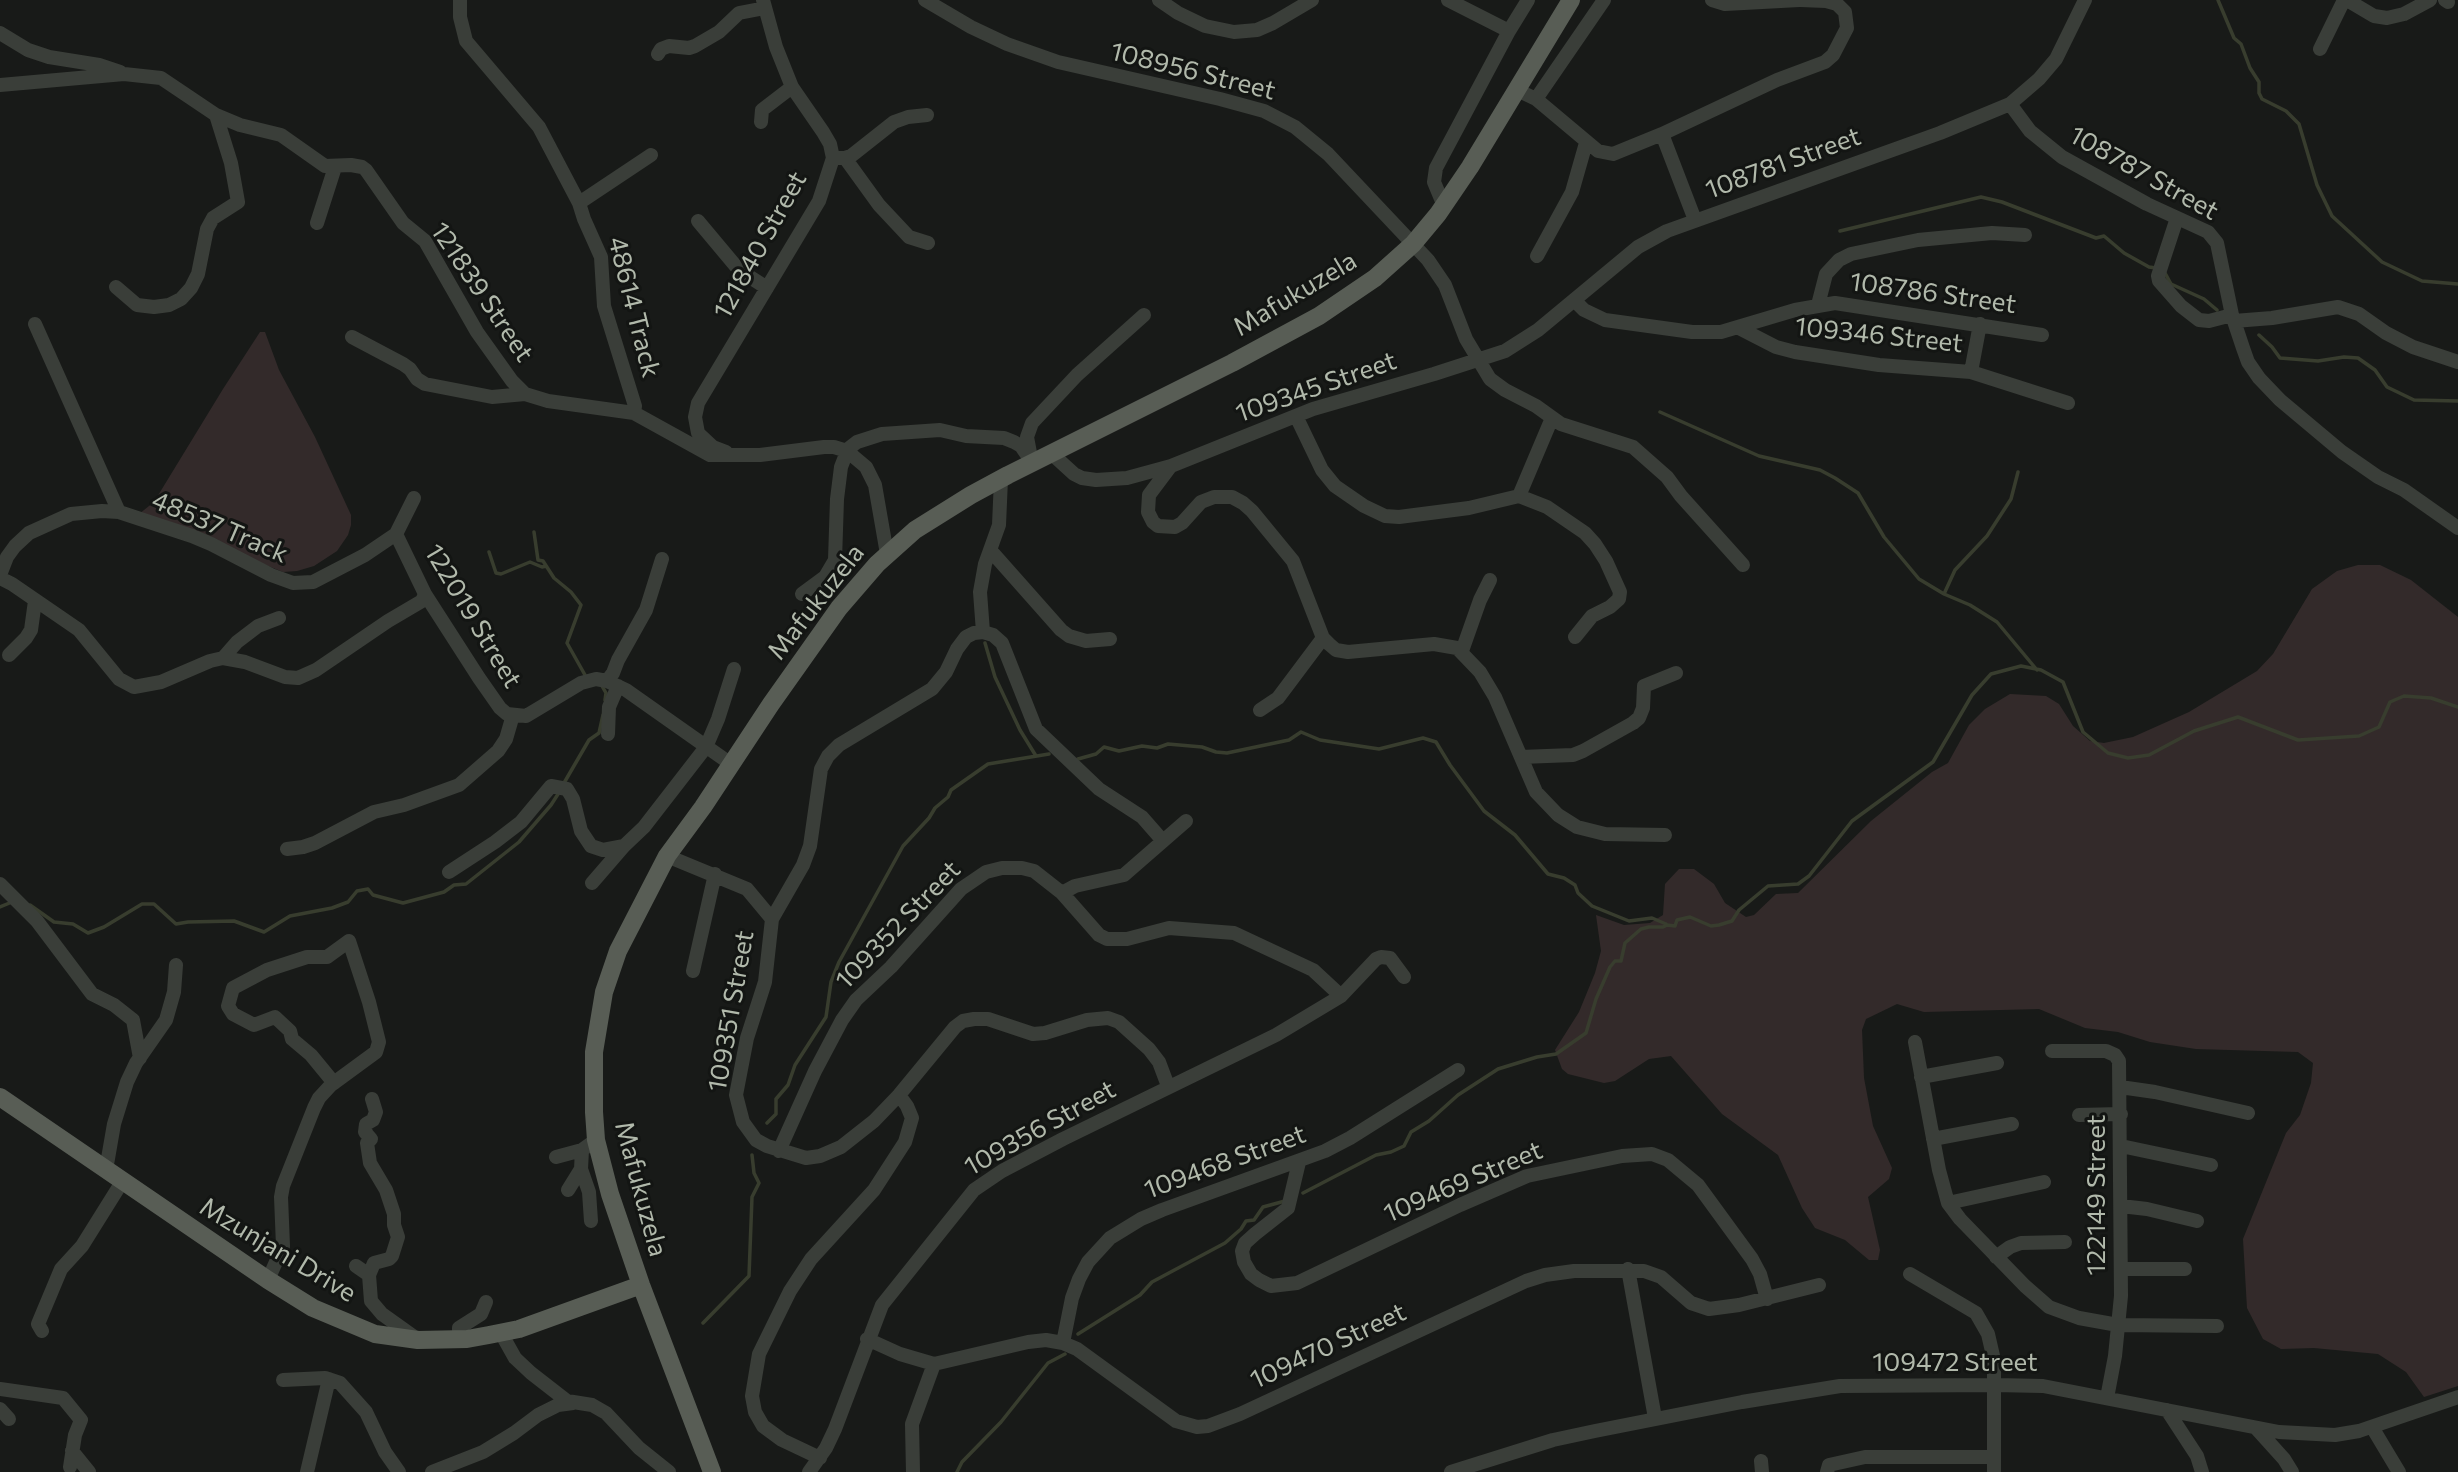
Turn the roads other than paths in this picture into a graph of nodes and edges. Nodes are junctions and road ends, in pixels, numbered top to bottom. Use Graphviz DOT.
graph roads {
  1 [pos="460,0"];
  2 [pos="925,0"];
  3 [pos="1159,0"];
  4 [pos="1312,0"];
  5 [pos="1448,0"];
  6 [pos="1528,0"];
  7 [pos="1571,0"];
  8 [pos="1604,0"];
  9 [pos="1712,0"];
  10 [pos="1800,0"];
  11 [pos="2085,0"];
  12 [pos="2345,0"];
  13 [pos="2430,0"];
  14 [pos="764,4"];
  15 [pos="1509,30"];
  16 [pos="0,33"];
  17 [pos="2320,49"];
  18 [pos="658,54"];
  19 [pos="124,74"];
  20 [pos="0,85"];
  21 [pos="792,87"];
  22 [pos="1517,90"];
  23 [pos="1536,99"];
  24 [pos="2010,104"];
  25 [pos="216,115"];
  26 [pos="927,115"];
  27 [pos="761,122"];
  28 [pos="1662,134"];
  29 [pos="1586,143"];
  30 [pos="651,155"];
  31 [pos="839,158"];
  32 [pos="335,167"];
  33 [pos="579,203"];
  34 [pos="1444,206"];
  35 [pos="2177,218"];
  36 [pos="1695,220"];
  37 [pos="698,221"];
  38 [pos="317,223"];
  39 [pos="2025,235"];
  40 [pos="928,243"];
  41 [pos="1413,244"];
  42 [pos="1537,256"];
  43 [pos="116,287"];
  44 [pos="767,288"];
  45 [pos="1575,301"];
  46 [pos="1818,305"];
  47 [pos="1144,315"];
  48 [pos="2233,318"];
  49 [pos="35,324"];
  50 [pos="1980,324"];
  51 [pos="1739,328"];
  52 [pos="2042,335"];
  53 [pos="352,337"];
  54 [pos="1478,359"];
  55 [pos="2458,362"];
  56 [pos="1971,372"];
  57 [pos="525,394"];
  58 [pos="2068,403"];
  59 [pos="634,413"];
  60 [pos="1296,416"];
  61 [pos="1552,418"];
  62 [pos="847,451"];
  63 [pos="1051,453"];
  64 [pos="737,456"];
  65 [pos="1032,462"];
  66 [pos="1171,466"];
  67 [pos="1001,479"];
  68 [pos="1519,496"];
  69 [pos="414,498"];
  70 [pos="119,512"];
  71 [pos="2458,528"];
  72 [pos="396,534"];
  73 [pos="991,551"];
  74 [pos="887,554"];
  75 [pos="662,559"];
  76 [pos="1743,565"];
  77 [pos="0,577"];
  78 [pos="1490,580"];
  79 [pos="425,594"];
  80 [pos="802,594"];
  81 [pos="35,601"];
  82 [pos="279,618"];
  83 [pos="983,632"];
  84 [pos="1575,637"];
  85 [pos="1323,638"];
  86 [pos="1110,639"];
  87 [pos="1462,651"];
  88 [pos="9,655"];
  89 [pos="223,658"];
  90 [pos="734,669"];
  91 [pos="1675,673"];
  92 [pos="612,683"];
  93 [pos="1260,710"];
  94 [pos="513,715"];
  95 [pos="608,734"];
  96 [pos="706,747"];
  97 [pos="1521,757"];
  98 [pos="731,764"];
  99 [pos="1186,821"];
  100 [pos="1665,835"];
  101 [pos="1163,841"];
  102 [pos="624,846"];
  103 [pos="287,849"];
  104 [pos="667,856"];
  105 [pos="449,872"];
  106 [pos="715,874"];
  107 [pos="592,883"];
  108 [pos="0,884"];
  109 [pos="1062,893"];
  110 [pos="772,919"];
  111 [pos="176,965"];
  112 [pos="694,971"];
  113 [pos="1404,977"];
  114 [pos="1341,996"];
  115 [pos="1915,1042"];
  116 [pos="2052,1051"];
  117 [pos="140,1058"];
  118 [pos="1997,1063"];
  119 [pos="1458,1070"];
  120 [pos="1921,1077"];
  121 [pos="334,1083"];
  122 [pos="1168,1086"];
  123 [pos="2120,1087"];
  124 [pos="899,1095"];
  125 [pos="0,1097"];
  126 [pos="372,1099"];
  127 [pos="2248,1113"];
  128 [pos="2121,1114"];
  129 [pos="2078,1115"];
  130 [pos="2011,1124"];
  131 [pos="1933,1139"];
  132 [pos="589,1145"];
  133 [pos="2121,1146"];
  134 [pos="779,1151"];
  135 [pos="556,1157"];
  136 [pos="1299,1162"];
  137 [pos="2210,1165"];
  138 [pos="581,1169"];
  139 [pos="106,1170"];
  140 [pos="122,1182"];
  141 [pos="2044,1182"];
  142 [pos="568,1190"];
  143 [pos="1948,1203"];
  144 [pos="2121,1206"];
  145 [pos="591,1221"];
  146 [pos="2197,1221"];
  147 [pos="2065,1242"];
  148 [pos="1996,1257"];
  149 [pos="356,1266"];
  150 [pos="1628,1269"];
  151 [pos="2121,1269"];
  152 [pos="2185,1269"];
  153 [pos="1910,1274"];
  154 [pos="369,1275"];
  155 [pos="268,1280"];
  156 [pos="641,1285"];
  157 [pos="1819,1285"];
  158 [pos="1767,1298"];
  159 [pos="486,1303"];
  160 [pos="2118,1325"];
  161 [pos="2217,1326"];
  162 [pos="42,1331"];
  163 [pos="501,1333"];
  164 [pos="459,1339"];
  165 [pos="867,1339"];
  166 [pos="418,1340"];
  167 [pos="1063,1343"];
  168 [pos="934,1364"];
  169 [pos="329,1379"];
  170 [pos="283,1380"];
  171 [pos="1995,1384"];
  172 [pos="0,1389"];
  173 [pos="2458,1397"];
  174 [pos="2107,1398"];
  175 [pos="575,1402"];
  176 [pos="2167,1410"];
  177 [pos="1655,1418"];
  178 [pos="2372,1427"];
  179 [pos="2256,1428"];
  180 [pos="72,1451"];
  181 [pos="820,1458"];
  182 [pos="1994,1464"];
  183 [pos="70,1467"];
  184 [pos="89,1472"];
  185 [pos="307,1472"];
  186 [pos="399,1472"];
  187 [pos="432,1472"];
  188 [pos="669,1472"];
  189 [pos="712,1472"];
  190 [pos="809,1472"];
  191 [pos="913,1472"];
  192 [pos="1451,1472"];
  193 [pos="1826,1472"];
  194 [pos="2202,1472"];
  195 [pos="2292,1472"];
  196 [pos="2399,1472"];
  1 -- 33 [label="street, 48614 Track"];
  2 -- 41 [label="street, 108956 Street"];
  3 -- 4 [label="street"];
  5 -- 15 [label="street"];
  6 -- 15 [label="street"];
  7 -- 22 [label="main road, Mafukuzela"];
  8 -- 23 [label="street"];
  9 -- 10 [label="street"];
  10 -- 28 [label="street"];
  11 -- 24 [label="street, 108781 Street"];
  12 -- 13 [label="street"];
  12 -- 17 [label="street"];
  14 -- 18 [label="street"];
  14 -- 21 [label="street, 121840 Street"];
  15 -- 34 [label="street"];
  16 -- 19 [label="street"];
  19 -- 20 [label="street"];
  19 -- 25 [label="street, 121839 Street"];
  21 -- 27 [label="street"];
  21 -- 31 [label="street, 121840 Street"];
  22 -- 23 [label="street"];
  22 -- 34 [label="main road, Mafukuzela"];
  23 -- 29 [label="street"];
  24 -- 35 [label="street, 108787 Street"];
  24 -- 36 [label="street, 108781 Street"];
  25 -- 32 [label="street, 121839 Street"];
  25 -- 43 [label="street"];
  26 -- 31 [label="street"];
  28 -- 29 [label="street"];
  28 -- 36 [label="street"];
  29 -- 42 [label="street"];
  30 -- 33 [label="street"];
  31 -- 40 [label="street"];
  31 -- 44 [label="street, 121840 Street"];
  32 -- 38 [label="street"];
  32 -- 57 [label="street, 121839 Street"];
  33 -- 59 [label="street, 48614 Track"];
  34 -- 41 [label="main road, Mafukuzela"];
  35 -- 48 [label="street, 108787 Street"];
  35 -- 48 [label="street"];
  36 -- 45 [label="street, 108781 Street"];
  37 -- 44 [label="street"];
  39 -- 46 [label="street"];
  41 -- 54 [label="street, 108956 Street"];
  41 -- 63 [label="main road, Mafukuzela"];
  44 -- 64 [label="street, 121840 Street"];
  45 -- 51 [label="street, 108786 Street"];
  45 -- 54 [label="street, 108781 Street"];
  46 -- 50 [label="street, 108786 Street"];
  46 -- 51 [label="street, 108786 Street"];
  47 -- 65 [label="street"];
  48 -- 55 [label="street"];
  48 -- 71 [label="street, 108787 Street"];
  49 -- 70 [label="street"];
  50 -- 52 [label="street, 108786 Street"];
  50 -- 56 [label="street, 109346 Street"];
  51 -- 56 [label="street, 109346 Street"];
  53 -- 57 [label="street"];
  54 -- 60 [label="street, 109345 Street"];
  54 -- 61 [label="street, 108956 Street"];
  56 -- 58 [label="street"];
  57 -- 59 [label="street, 121839 Street"];
  59 -- 64 [label="street, 121839 Street"];
  60 -- 66 [label="street, 109345 Street"];
  60 -- 68 [label="street"];
  61 -- 68 [label="street"];
  61 -- 76 [label="street, 108956 Street"];
  62 -- 64 [label="street, 121839 Street"];
  62 -- 65 [label="street"];
  62 -- 74 [label="street"];
  62 -- 80 [label="street"];
  63 -- 65 [label="main road, Mafukuzela"];
  63 -- 66 [label="street, 109345 Street"];
  65 -- 67 [label="main road, Mafukuzela"];
  66 -- 85 [label="street"];
  67 -- 73 [label="street"];
  67 -- 74 [label="main road, Mafukuzela"];
  68 -- 84 [label="street"];
  69 -- 72 [label="street"];
  70 -- 72 [label="street, 48537 Track"];
  70 -- 77 [label="street, 48537 Track"];
  72 -- 79 [label="street, 122019 Street"];
  73 -- 83 [label="street"];
  73 -- 86 [label="street"];
  74 -- 98 [label="main road, Mafukuzela"];
  75 -- 92 [label="street"];
  77 -- 81 [label="street"];
  78 -- 87 [label="street"];
  79 -- 89 [label="street"];
  79 -- 94 [label="street, 122019 Street"];
  81 -- 88 [label="street"];
  81 -- 89 [label="street"];
  82 -- 89 [label="street"];
  83 -- 101 [label="street"];
  83 -- 110 [label="street"];
  85 -- 87 [label="street"];
  85 -- 93 [label="street"];
  87 -- 97 [label="street"];
  90 -- 96 [label="street"];
  91 -- 97 [label="street"];
  92 -- 94 [label="street, 122019 Street"];
  92 -- 95 [label="street"];
  92 -- 96 [label="street"];
  94 -- 103 [label="street"];
  96 -- 98 [label="street"];
  96 -- 102 [label="street"];
  97 -- 100 [label="street"];
  98 -- 104 [label="main road, Mafukuzela"];
  99 -- 101 [label="street"];
  101 -- 109 [label="street"];
  102 -- 105 [label="street"];
  102 -- 107 [label="street"];
  104 -- 106 [label="street, 109351 Street"];
  104 -- 132 [label="main road, Mafukuzela"];
  106 -- 110 [label="street, 109351 Street"];
  106 -- 112 [label="street"];
  108 -- 117 [label="street"];
  109 -- 114 [label="street, 109352 Street"];
  109 -- 134 [label="street, 109352 Street"];
  110 -- 134 [label="street, 109351 Street"];
  111 -- 117 [label="street"];
  113 -- 114 [label="street, 109356 Street"];
  114 -- 122 [label="street, 109356 Street"];
  115 -- 120 [label="street"];
  116 -- 123 [label="street, 122149 Street"];
  117 -- 139 [label="street"];
  118 -- 120 [label="street"];
  119 -- 136 [label="street, 109468 Street"];
  120 -- 131 [label="street"];
  121 -- 121 [label="street"];
  121 -- 155 [label="street"];
  122 -- 124 [label="street, 109351 Street"];
  122 -- 165 [label="street, 109356 Street"];
  123 -- 127 [label="street"];
  123 -- 128 [label="street, 122149 Street"];
  124 -- 134 [label="street, 109351 Street"];
  124 -- 181 [label="street"];
  125 -- 139 [label="main road, Mzunjani Drive"];
  126 -- 154 [label="street"];
  128 -- 129 [label="street"];
  128 -- 133 [label="street, 122149 Street"];
  130 -- 131 [label="street"];
  131 -- 143 [label="street"];
  132 -- 135 [label="street"];
  132 -- 138 [label="street"];
  132 -- 156 [label="main road, Mafukuzela"];
  133 -- 137 [label="street"];
  133 -- 144 [label="street, 122149 Street"];
  136 -- 158 [label="street, 109469 Street"];
  136 -- 167 [label="street, 109468 Street"];
  138 -- 142 [label="street"];
  138 -- 145 [label="street"];
  139 -- 140 [label="main road, Mzunjani Drive"];
  140 -- 155 [label="main road, Mzunjani Drive"];
  140 -- 162 [label="street"];
  141 -- 143 [label="street"];
  143 -- 148 [label="street"];
  144 -- 146 [label="street"];
  144 -- 151 [label="street, 122149 Street"];
  147 -- 148 [label="street"];
  148 -- 160 [label="street"];
  149 -- 154 [label="street"];
  150 -- 158 [label="street, 109470 Street"];
  150 -- 167 [label="street, 109470 Street"];
  150 -- 177 [label="street"];
  151 -- 152 [label="street"];
  151 -- 160 [label="street, 122149 Street"];
  153 -- 171 [label="street"];
  154 -- 166 [label="street"];
  155 -- 166 [label="main road, Mzunjani Drive"];
  156 -- 163 [label="main road, Mzunjani Drive"];
  156 -- 189 [label="main road, Mafukuzela"];
  157 -- 158 [label="street, 109470 Street"];
  159 -- 164 [label="street"];
  160 -- 161 [label="street"];
  160 -- 174 [label="street, 122149 Street"];
  163 -- 164 [label="main road, Mzunjani Drive"];
  163 -- 175 [label="street"];
  164 -- 166 [label="main road, Mzunjani Drive"];
  165 -- 168 [label="street, 109470 Street"];
  165 -- 181 [label="street, 109356 Street"];
  167 -- 168 [label="street, 109470 Street"];
  168 -- 191 [label="street"];
  169 -- 170 [label="street"];
  169 -- 185 [label="street"];
  169 -- 186 [label="street"];
  171 -- 174 [label="street, 109472 Street"];
  171 -- 177 [label="street, 109472 Street"];
  171 -- 182 [label="street"];
  172 -- 180 [label="street"];
  173 -- 178 [label="street, 109472 Street"];
  174 -- 176 [label="street, 109472 Street"];
  175 -- 187 [label="street"];
  175 -- 188 [label="street"];
  176 -- 179 [label="street, 109472 Street"];
  176 -- 194 [label="street"];
  177 -- 192 [label="street, 109472 Street"];
  178 -- 179 [label="street, 109472 Street"];
  178 -- 196 [label="street"];
  179 -- 195 [label="street"];
  180 -- 183 [label="street"];
  180 -- 184 [label="street"];
  181 -- 190 [label="street, 109356 Street"];
  182 -- 193 [label="street"];
}
